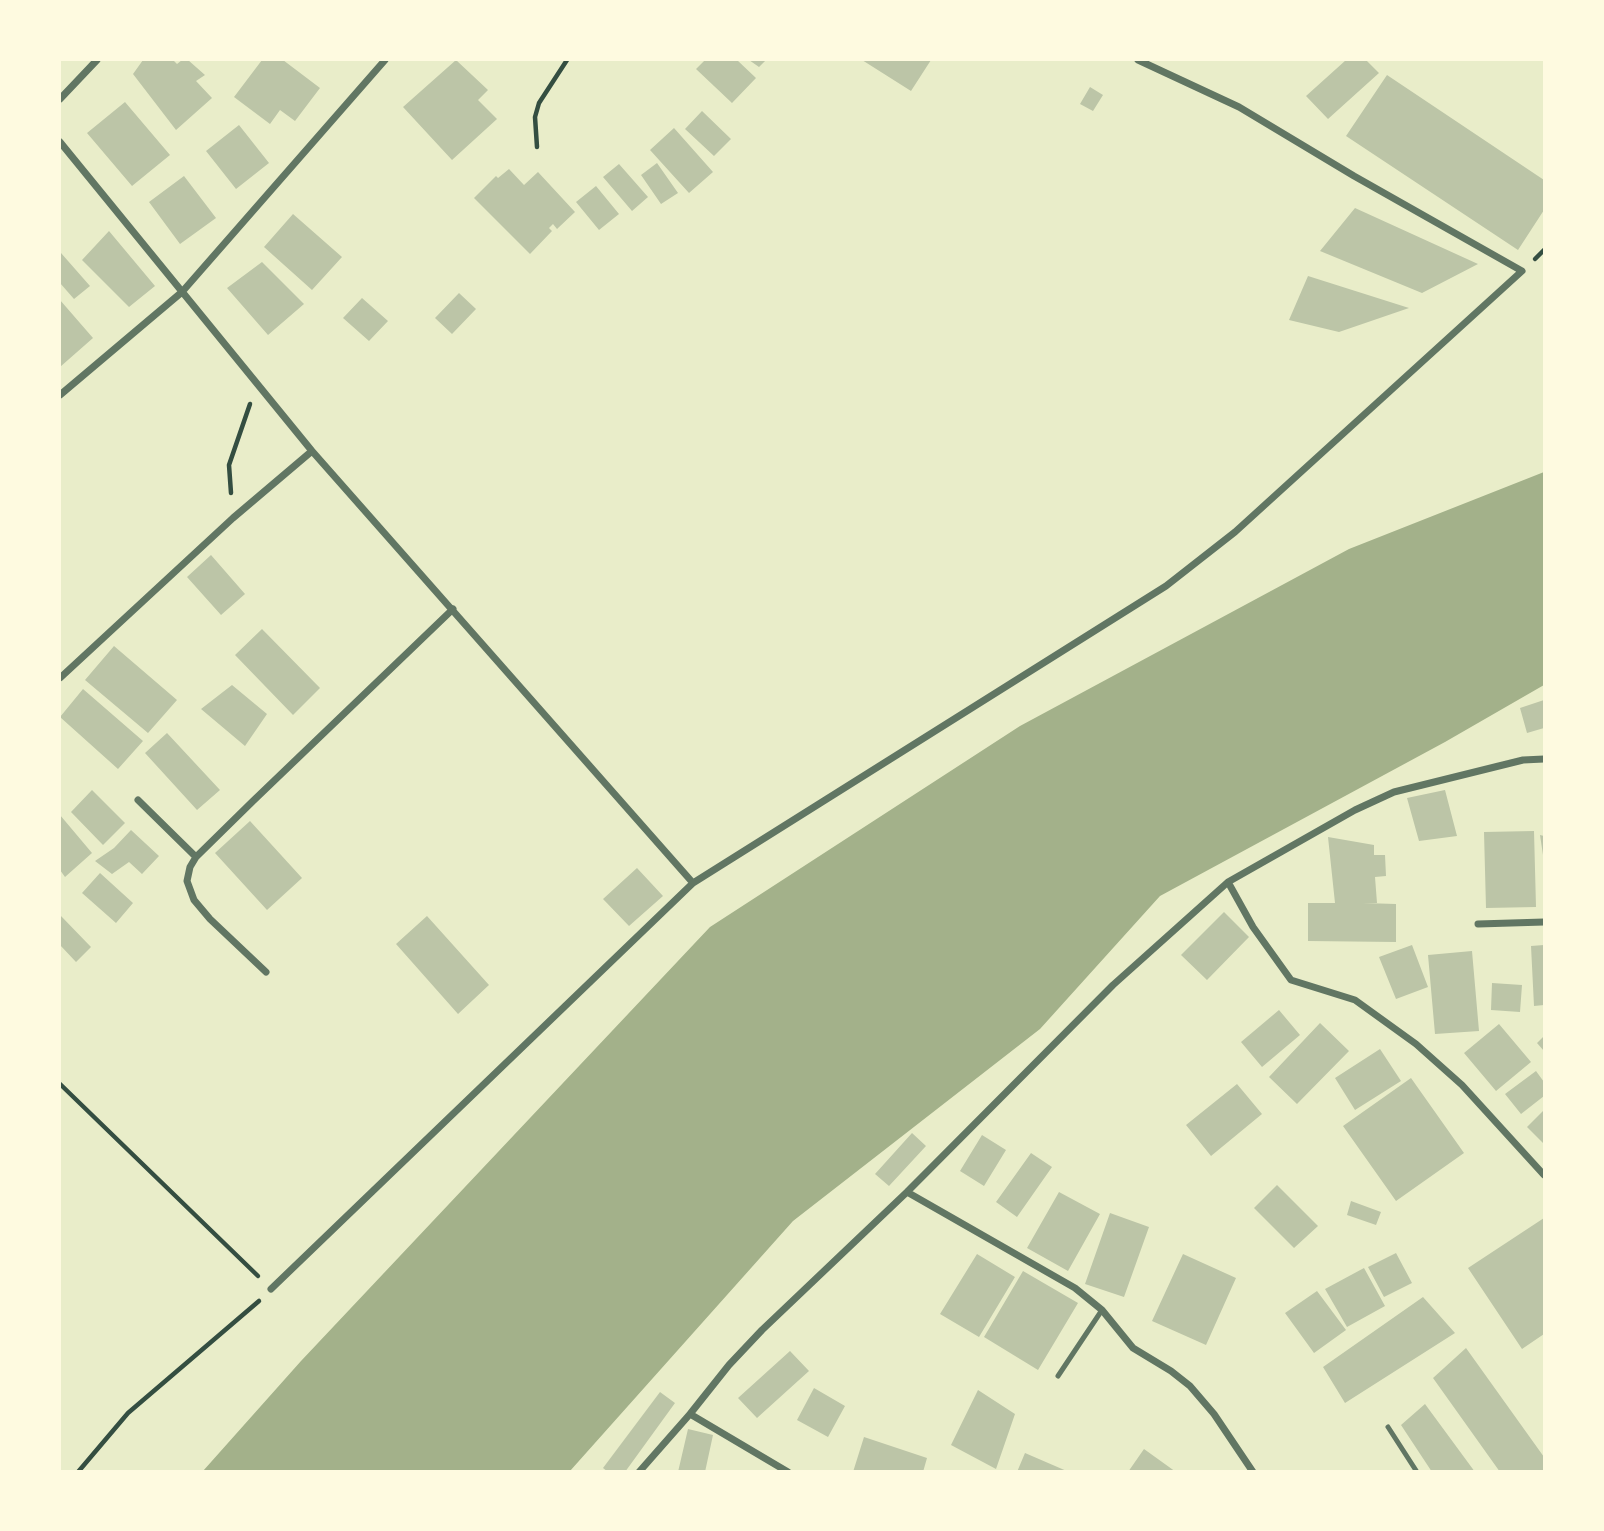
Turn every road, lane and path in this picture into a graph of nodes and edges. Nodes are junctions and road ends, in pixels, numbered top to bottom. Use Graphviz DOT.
graph roads {
  1 [pos="97,60"];
  2 [pos="385,60"];
  3 [pos="567,60"];
  4 [pos="1138,60"];
  5 [pos="60,99"];
  6 [pos="60,142"];
  7 [pos="537,147"];
  8 [pos="182,292"];
  9 [pos="258,386"];
  10 [pos="60,395"];
  11 [pos="312,451"];
  12 [pos="233,519"];
  13 [pos="453,609"];
  14 [pos="60,678"];
  15 [pos="1545,759"];
  16 [pos="138,800"];
  17 [pos="196,857"];
  18 [pos="1228,882"];
  19 [pos="692,883"];
  20 [pos="1545,922"];
  21 [pos="1478,925"];
  22 [pos="266,972"];
  23 [pos="60,1084"];
  24 [pos="1545,1175"];
  25 [pos="908,1192"];
  26 [pos="271,1289"];
  27 [pos="1101,1310"];
  28 [pos="1058,1376"];
  29 [pos="690,1414"];
  30 [pos="1388,1427"];
  31 [pos="78,1472"];
  32 [pos="639,1472"];
  33 [pos="788,1472"];
  34 [pos="1253,1472"];
  35 [pos="1417,1472"];
  1 -- 5 [label="street"];
  2 -- 8 [label="street"];
  3 -- 7 [label="path"];
  4 -- 19 [label="street"];
  6 -- 8 [label="street"];
  8 -- 9 [label="street"];
  8 -- 10 [label="street"];
  9 -- 11 [label="street"];
  9 -- 12 [label="path"];
  11 -- 12 [label="street"];
  11 -- 13 [label="street"];
  12 -- 14 [label="street"];
  13 -- 17 [label="street"];
  13 -- 19 [label="street"];
  15 -- 18 [label="street"];
  16 -- 17 [label="street"];
  17 -- 22 [label="street"];
  18 -- 24 [label="street"];
  18 -- 25 [label="street"];
  19 -- 26 [label="street"];
  20 -- 21 [label="street"];
  23 -- 26 [label="path"];
  25 -- 27 [label="street"];
  25 -- 29 [label="street"];
  26 -- 31 [label="path"];
  27 -- 28 [label="lane"];
  27 -- 34 [label="street"];
  29 -- 32 [label="street"];
  29 -- 33 [label="street"];
  30 -- 35 [label="lane"];
}
